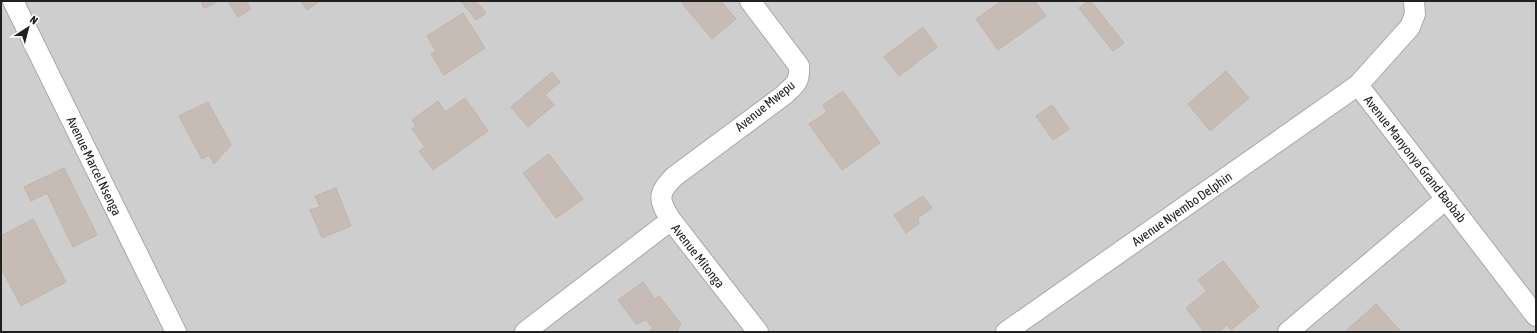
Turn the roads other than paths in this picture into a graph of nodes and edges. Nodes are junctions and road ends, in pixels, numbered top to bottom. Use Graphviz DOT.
graph roads {
  1 [pos="13,1"];
  2 [pos="750,1"];
  3 [pos="1414,1"];
  4 [pos="1358,85"];
  5 [pos="675,176"];
  6 [pos="1446,199"];
  7 [pos="671,220"];
  8 [pos="1536,316"];
  9 [pos="176,332"];
  10 [pos="525,332"];
  11 [pos="758,332"];
  12 [pos="1006,332"];
  13 [pos="1288,332"];
  1 -- 9 [label="street, Avenue Marcel Nsenga"];
  2 -- 5 [label="street, Avenue Mwepu"];
  3 -- 4 [label="street, Avenue Manyonya Grand Baobab"];
  4 -- 6 [label="street, Avenue Manyonya Grand Baobab"];
  4 -- 12 [label="street, Avenue Nyembo Delphin"];
  5 -- 7 [label="street, Avenue Mitonga"];
  6 -- 8 [label="street, Avenue Manyonya Grand Baobab"];
  6 -- 13 [label="street"];
  7 -- 10 [label="street"];
  7 -- 11 [label="street, Avenue Mitonga"];
}
